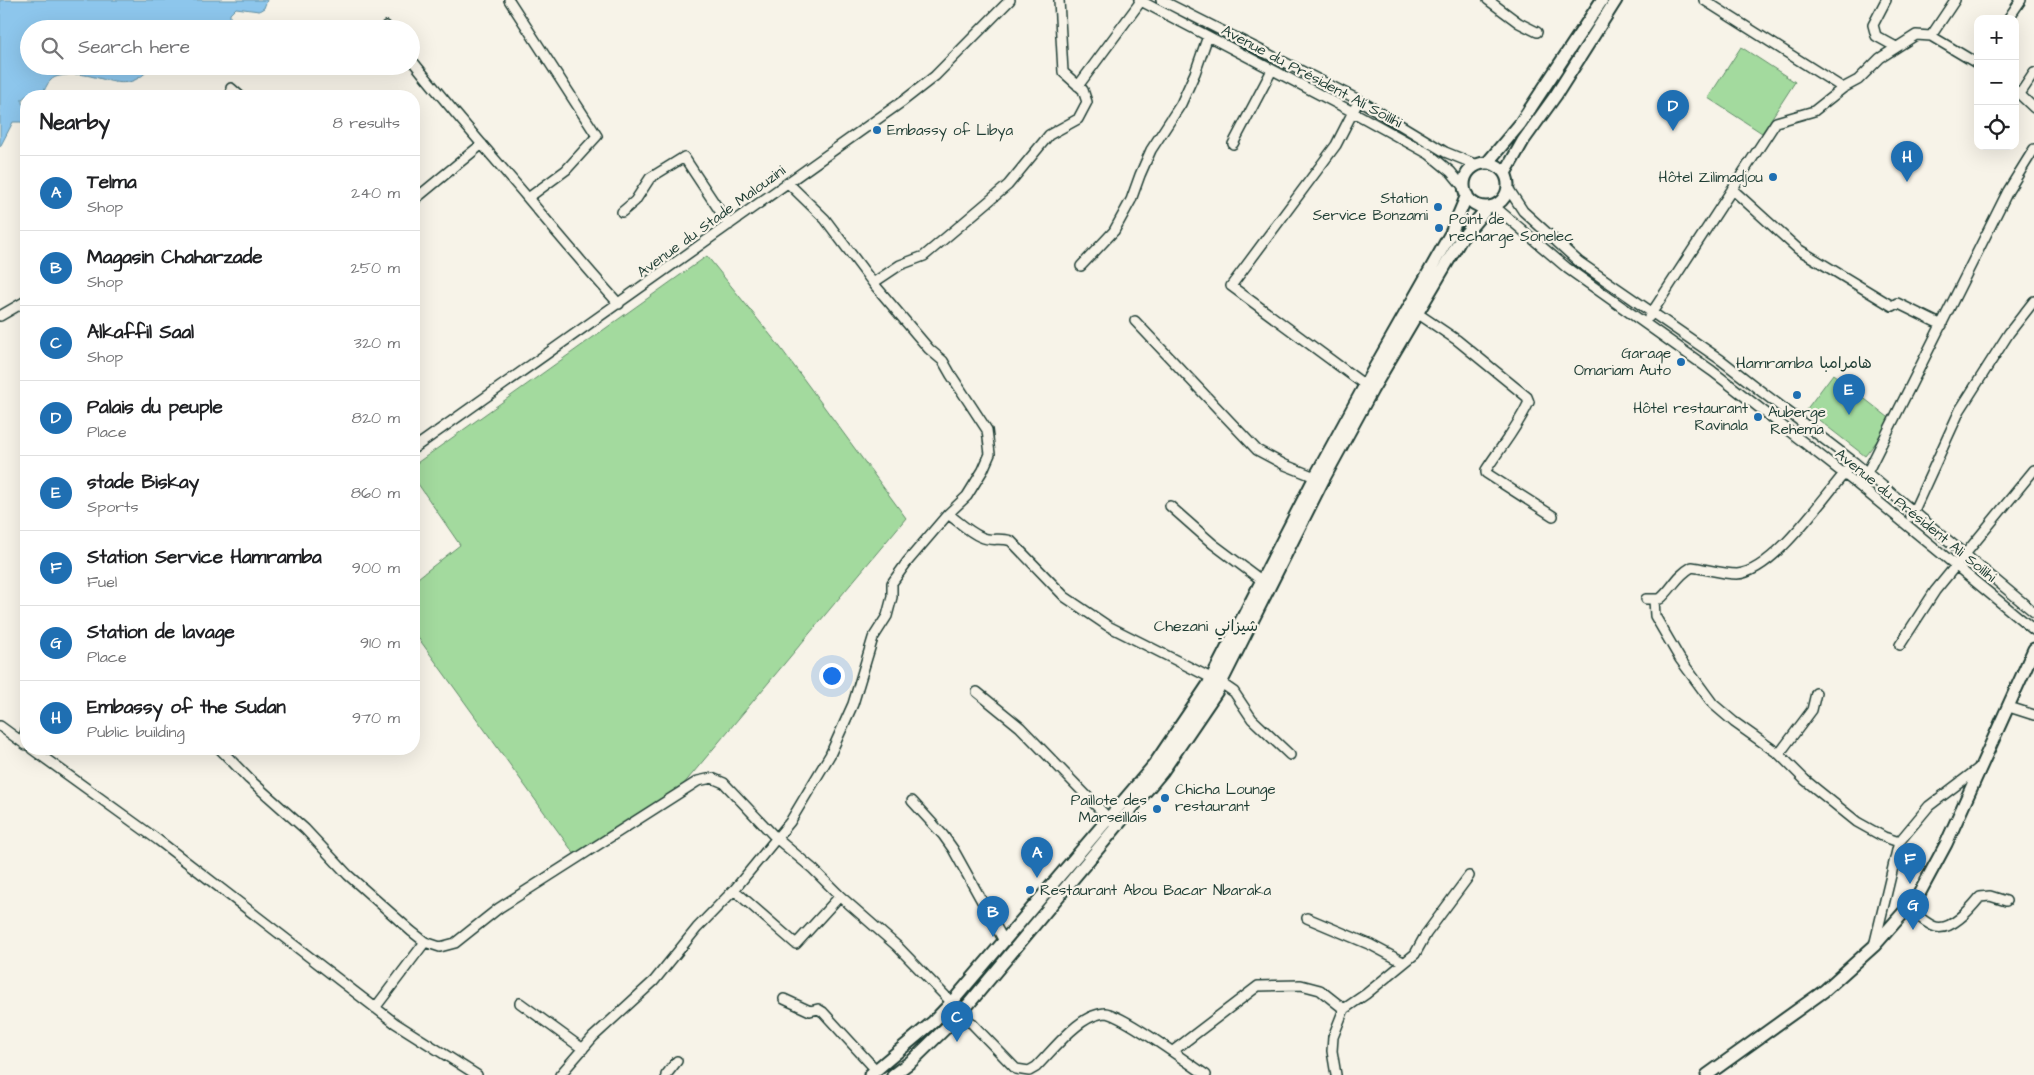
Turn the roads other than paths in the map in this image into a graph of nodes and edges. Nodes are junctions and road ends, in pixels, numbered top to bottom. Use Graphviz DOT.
graph roads {
  1 [pos="509,0"];
  2 [pos="1010,0"];
  3 [pos="1058,0"];
  4 [pos="1140,0"];
  5 [pos="1161,0"];
  6 [pos="1488,0"];
  7 [pos="1602,0"];
  8 [pos="1616,0"];
  9 [pos="1704,0"];
  10 [pos="1886,0"];
  11 [pos="1955,0"];
  12 [pos="2021,0"];
  13 [pos="2011,15"];
  14 [pos="1537,32"];
  15 [pos="1208,36"];
  16 [pos="1931,36"];
  17 [pos="1896,47"];
  18 [pos="1974,60"];
  19 [pos="420,70"];
  20 [pos="1272,70"];
  21 [pos="2034,73"];
  22 [pos="1078,86"];
  23 [pos="1843,88"];
  24 [pos="2019,91"];
  25 [pos="2019,93"];
  26 [pos="1359,100"];
  27 [pos="2034,108"];
  28 [pos="1354,112"];
  29 [pos="482,144"];
  30 [pos="1233,144"];
  31 [pos="2034,149"];
  32 [pos="1482,164"];
  33 [pos="1505,174"];
  34 [pos="788,183"];
  35 [pos="1508,188"];
  36 [pos="1732,189"];
  37 [pos="1466,192"];
  38 [pos="420,195"];
  39 [pos="528,198"];
  40 [pos="1491,206"];
  41 [pos="622,212"];
  42 [pos="729,225"];
  43 [pos="1081,266"];
  44 [pos="873,284"];
  45 [pos="2034,301"];
  46 [pos="20,304"];
  47 [pos="619,304"];
  48 [pos="1652,312"];
  49 [pos="1417,313"];
  50 [pos="0,316"];
  51 [pos="1135,321"];
  52 [pos="1644,324"];
  53 [pos="1942,325"];
  54 [pos="1369,388"];
  55 [pos="420,444"];
  56 [pos="1854,462"];
  57 [pos="2034,470"];
  58 [pos="1844,473"];
  59 [pos="1867,473"];
  60 [pos="1319,479"];
  61 [pos="1858,484"];
  62 [pos="1170,506"];
  63 [pos="1913,513"];
  64 [pos="948,514"];
  65 [pos="1553,516"];
  66 [pos="1906,523"];
  67 [pos="1964,555"];
  68 [pos="1957,565"];
  69 [pos="1265,583"];
  70 [pos="2034,612"];
  71 [pos="2034,630"];
  72 [pos="1900,645"];
  73 [pos="2034,649"];
  74 [pos="1216,681"];
  75 [pos="977,692"];
  76 [pos="1816,693"];
  77 [pos="2009,707"];
  78 [pos="2034,715"];
  79 [pos="0,726"];
  80 [pos="20,740"];
  81 [pos="1779,754"];
  82 [pos="40,755"];
  83 [pos="226,755"];
  84 [pos="1290,755"];
  85 [pos="1979,768"];
  86 [pos="912,802"];
  87 [pos="1108,818"];
  88 [pos="1116,827"];
  89 [pos="776,838"];
  90 [pos="1899,842"];
  91 [pos="1469,876"];
  92 [pos="734,890"];
  93 [pos="840,896"];
  94 [pos="2006,901"];
  95 [pos="1908,908"];
  96 [pos="1307,918"];
  97 [pos="1004,941"];
  98 [pos="425,942"];
  99 [pos="1874,946"];
  100 [pos="1403,962"];
  101 [pos="784,999"];
  102 [pos="952,1002"];
  103 [pos="520,1003"];
  104 [pos="376,1008"];
  105 [pos="1344,1009"];
  106 [pos="962,1012"];
  107 [pos="583,1048"];
  108 [pos="1173,1052"];
  109 [pos="889,1060"];
  110 [pos="677,1061"];
  111 [pos="873,1073"];
  112 [pos="899,1074"];
  113 [pos="477,1075"];
  114 [pos="560,1075"];
  115 [pos="666,1075"];
  116 [pos="1206,1075"];
  117 [pos="1336,1075"];
  118 [pos="1708,1075"];
  1 -- 39 [label="street"];
  2 -- 34 [label="street, Avenue du Stade Malouzini"];
  3 -- 22 [label="street"];
  4 -- 15 [label="street, Avenue du Président Ali Soilihi"];
  4 -- 22 [label="street"];
  5 -- 26 [label="street, Avenue du Président Ali Soilihi"];
  6 -- 14 [label="street"];
  7 -- 32 [label="main road"];
  8 -- 33 [label="main road"];
  9 -- 23 [label="street"];
  10 -- 17 [label="street"];
  11 -- 16 [label="street"];
  12 -- 13 [label="street"];
  15 -- 20 [label="street, Avenue du Président Ali Soilihi"];
  15 -- 43 [label="street"];
  16 -- 17 [label="street"];
  16 -- 18 [label="street"];
  17 -- 23 [label="street"];
  19 -- 29 [label="street"];
  20 -- 28 [label="street, Avenue du Président Ali Soilihi"];
  20 -- 30 [label="street"];
  21 -- 24 [label="street"];
  22 -- 44 [label="street"];
  23 -- 36 [label="street"];
  25 -- 27 [label="street"];
  26 -- 28 [label="street"];
  26 -- 32 [label="street, Avenue du Président Ali Soilihi"];
  28 -- 37 [label="street, Avenue du Président Ali Soilihi"];
  28 -- 54 [label="street"];
  29 -- 38 [label="street"];
  29 -- 39 [label="street"];
  31 -- 53 [label="street"];
  32 -- 33 [label="main road"];
  32 -- 37 [label="main road"];
  33 -- 35 [label="main road"];
  34 -- 42 [label="street, Avenue du Stade Malouzini"];
  34 -- 44 [label="street"];
  35 -- 40 [label="main road"];
  35 -- 48 [label="street, Avenue du Président Ali Soilihi"];
  36 -- 48 [label="street"];
  36 -- 53 [label="street"];
  37 -- 40 [label="main road"];
  37 -- 54 [label="main road"];
  39 -- 47 [label="street"];
  40 -- 49 [label="main road"];
  40 -- 52 [label="street, Avenue du Président Ali Soilihi"];
  41 -- 42 [label="street"];
  42 -- 47 [label="street, Avenue du Stade Malouzini"];
  44 -- 64 [label="street"];
  45 -- 63 [label="street"];
  46 -- 50 [label="street"];
  47 -- 55 [label="street, Avenue du Stade Malouzini"];
  48 -- 52 [label="street"];
  48 -- 56 [label="street, Avenue du Président Ali Soilihi"];
  49 -- 54 [label="main road"];
  49 -- 65 [label="street"];
  51 -- 60 [label="street"];
  52 -- 58 [label="street, Avenue du Président Ali Soilihi"];
  53 -- 59 [label="street"];
  54 -- 60 [label="main road"];
  56 -- 58 [label="street"];
  56 -- 59 [label="street, Avenue du Président Ali Soilihi"];
  57 -- 67 [label="street"];
  58 -- 61 [label="street, Avenue du Président Ali Soilihi"];
  58 -- 81 [label="street"];
  59 -- 61 [label="street"];
  59 -- 63 [label="street, Avenue du Président Ali Soilihi"];
  60 -- 69 [label="main road"];
  61 -- 66 [label="street, Avenue du Président Ali Soilihi"];
  62 -- 69 [label="street"];
  63 -- 66 [label="street"];
  63 -- 67 [label="street, Avenue du Président Ali Soilihi"];
  64 -- 74 [label="street"];
  64 -- 89 [label="street"];
  66 -- 68 [label="street, Avenue du Président Ali Soilihi"];
  67 -- 68 [label="street"];
  67 -- 70 [label="street, Avenue du Président Ali Soilihi"];
  68 -- 71 [label="street, Avenue du Président Ali Soilihi"];
  68 -- 72 [label="street"];
  69 -- 74 [label="main road"];
  73 -- 77 [label="main road"];
  74 -- 84 [label="street"];
  74 -- 87 [label="main road"];
  74 -- 88 [label="main road"];
  75 -- 87 [label="street"];
  76 -- 81 [label="street"];
  77 -- 78 [label="street"];
  77 -- 85 [label="main road"];
  79 -- 80 [label="street"];
  81 -- 90 [label="street"];
  82 -- 104 [label="street"];
  83 -- 98 [label="street"];
  85 -- 90 [label="street"];
  85 -- 95 [label="main road"];
  86 -- 97 [label="street"];
  87 -- 88 [label="street"];
  87 -- 97 [label="main road"];
  88 -- 106 [label="main road"];
  89 -- 92 [label="street"];
  89 -- 93 [label="street"];
  89 -- 98 [label="street"];
  90 -- 99 [label="street"];
  91 -- 100 [label="street"];
  92 -- 93 [label="street"];
  92 -- 107 [label="street"];
  93 -- 102 [label="street"];
  94 -- 95 [label="street"];
  95 -- 99 [label="main road"];
  96 -- 100 [label="street"];
  97 -- 102 [label="main road"];
  98 -- 104 [label="street"];
  99 -- 118 [label="main road"];
  100 -- 105 [label="street"];
  101 -- 111 [label="street"];
  102 -- 106 [label="street"];
  102 -- 109 [label="main road"];
  103 -- 107 [label="street"];
  104 -- 113 [label="street"];
  105 -- 108 [label="street"];
  105 -- 117 [label="street"];
  106 -- 108 [label="street"];
  106 -- 112 [label="main road"];
  107 -- 114 [label="street"];
  108 -- 116 [label="street"];
  109 -- 111 [label="main road"];
  109 -- 112 [label="street"];
  110 -- 115 [label="street"];
}
